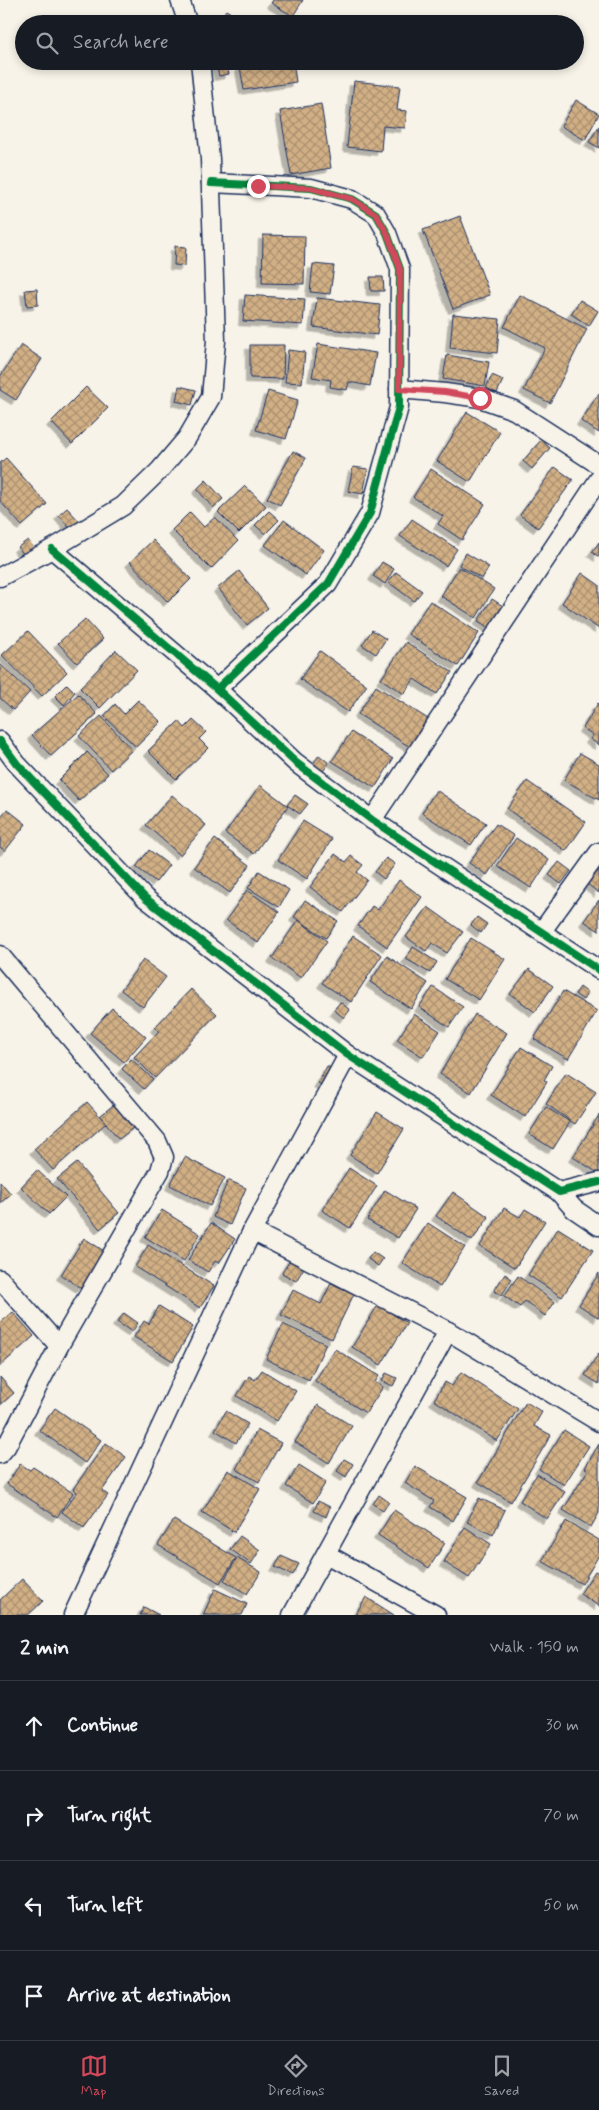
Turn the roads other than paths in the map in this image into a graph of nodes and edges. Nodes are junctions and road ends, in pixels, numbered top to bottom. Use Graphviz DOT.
graph roads {
  1 [pos="180,0"];
  2 [pos="185,15"];
  3 [pos="201,70"];
  4 [pos="210,183"];
  5 [pos="399,389"];
  6 [pos="599,465"];
  7 [pos="599,479"];
  8 [pos="52,549"];
  9 [pos="0,578"];
  10 [pos="218,689"];
  11 [pos="0,741"];
  12 [pos="372,820"];
  13 [pos="599,852"];
  14 [pos="542,931"];
  15 [pos="0,955"];
  16 [pos="599,970"];
  17 [pos="348,1055"];
  18 [pos="599,1182"];
  19 [pos="559,1192"];
  20 [pos="599,1226"];
  21 [pos="252,1230"];
  22 [pos="0,1279"];
  23 [pos="448,1331"];
  24 [pos="59,1346"];
  25 [pos="599,1422"];
  26 [pos="0,1454"];
  27 [pos="326,1554"];
  28 [pos="73,1615"];
  29 [pos="292,1615"];
  30 [pos="436,1615"];
  1 -- 2 [label="street"];
  3 -- 4 [label="street"];
  4 -- 5 [label="street"];
  4 -- 8 [label="street"];
  5 -- 6 [label="street"];
  5 -- 10 [label="street"];
  7 -- 12 [label="street"];
  8 -- 9 [label="street"];
  8 -- 10 [label="street"];
  10 -- 12 [label="street"];
  11 -- 17 [label="street"];
  12 -- 14 [label="street"];
  13 -- 14 [label="street"];
  14 -- 16 [label="street"];
  15 -- 24 [label="street"];
  17 -- 19 [label="street"];
  17 -- 21 [label="street"];
  18 -- 19 [label="street"];
  19 -- 20 [label="street"];
  21 -- 23 [label="street"];
  21 -- 28 [label="street"];
  22 -- 24 [label="street"];
  23 -- 25 [label="street"];
  23 -- 27 [label="street"];
  24 -- 26 [label="street"];
  27 -- 29 [label="street"];
  27 -- 30 [label="street"];
}
